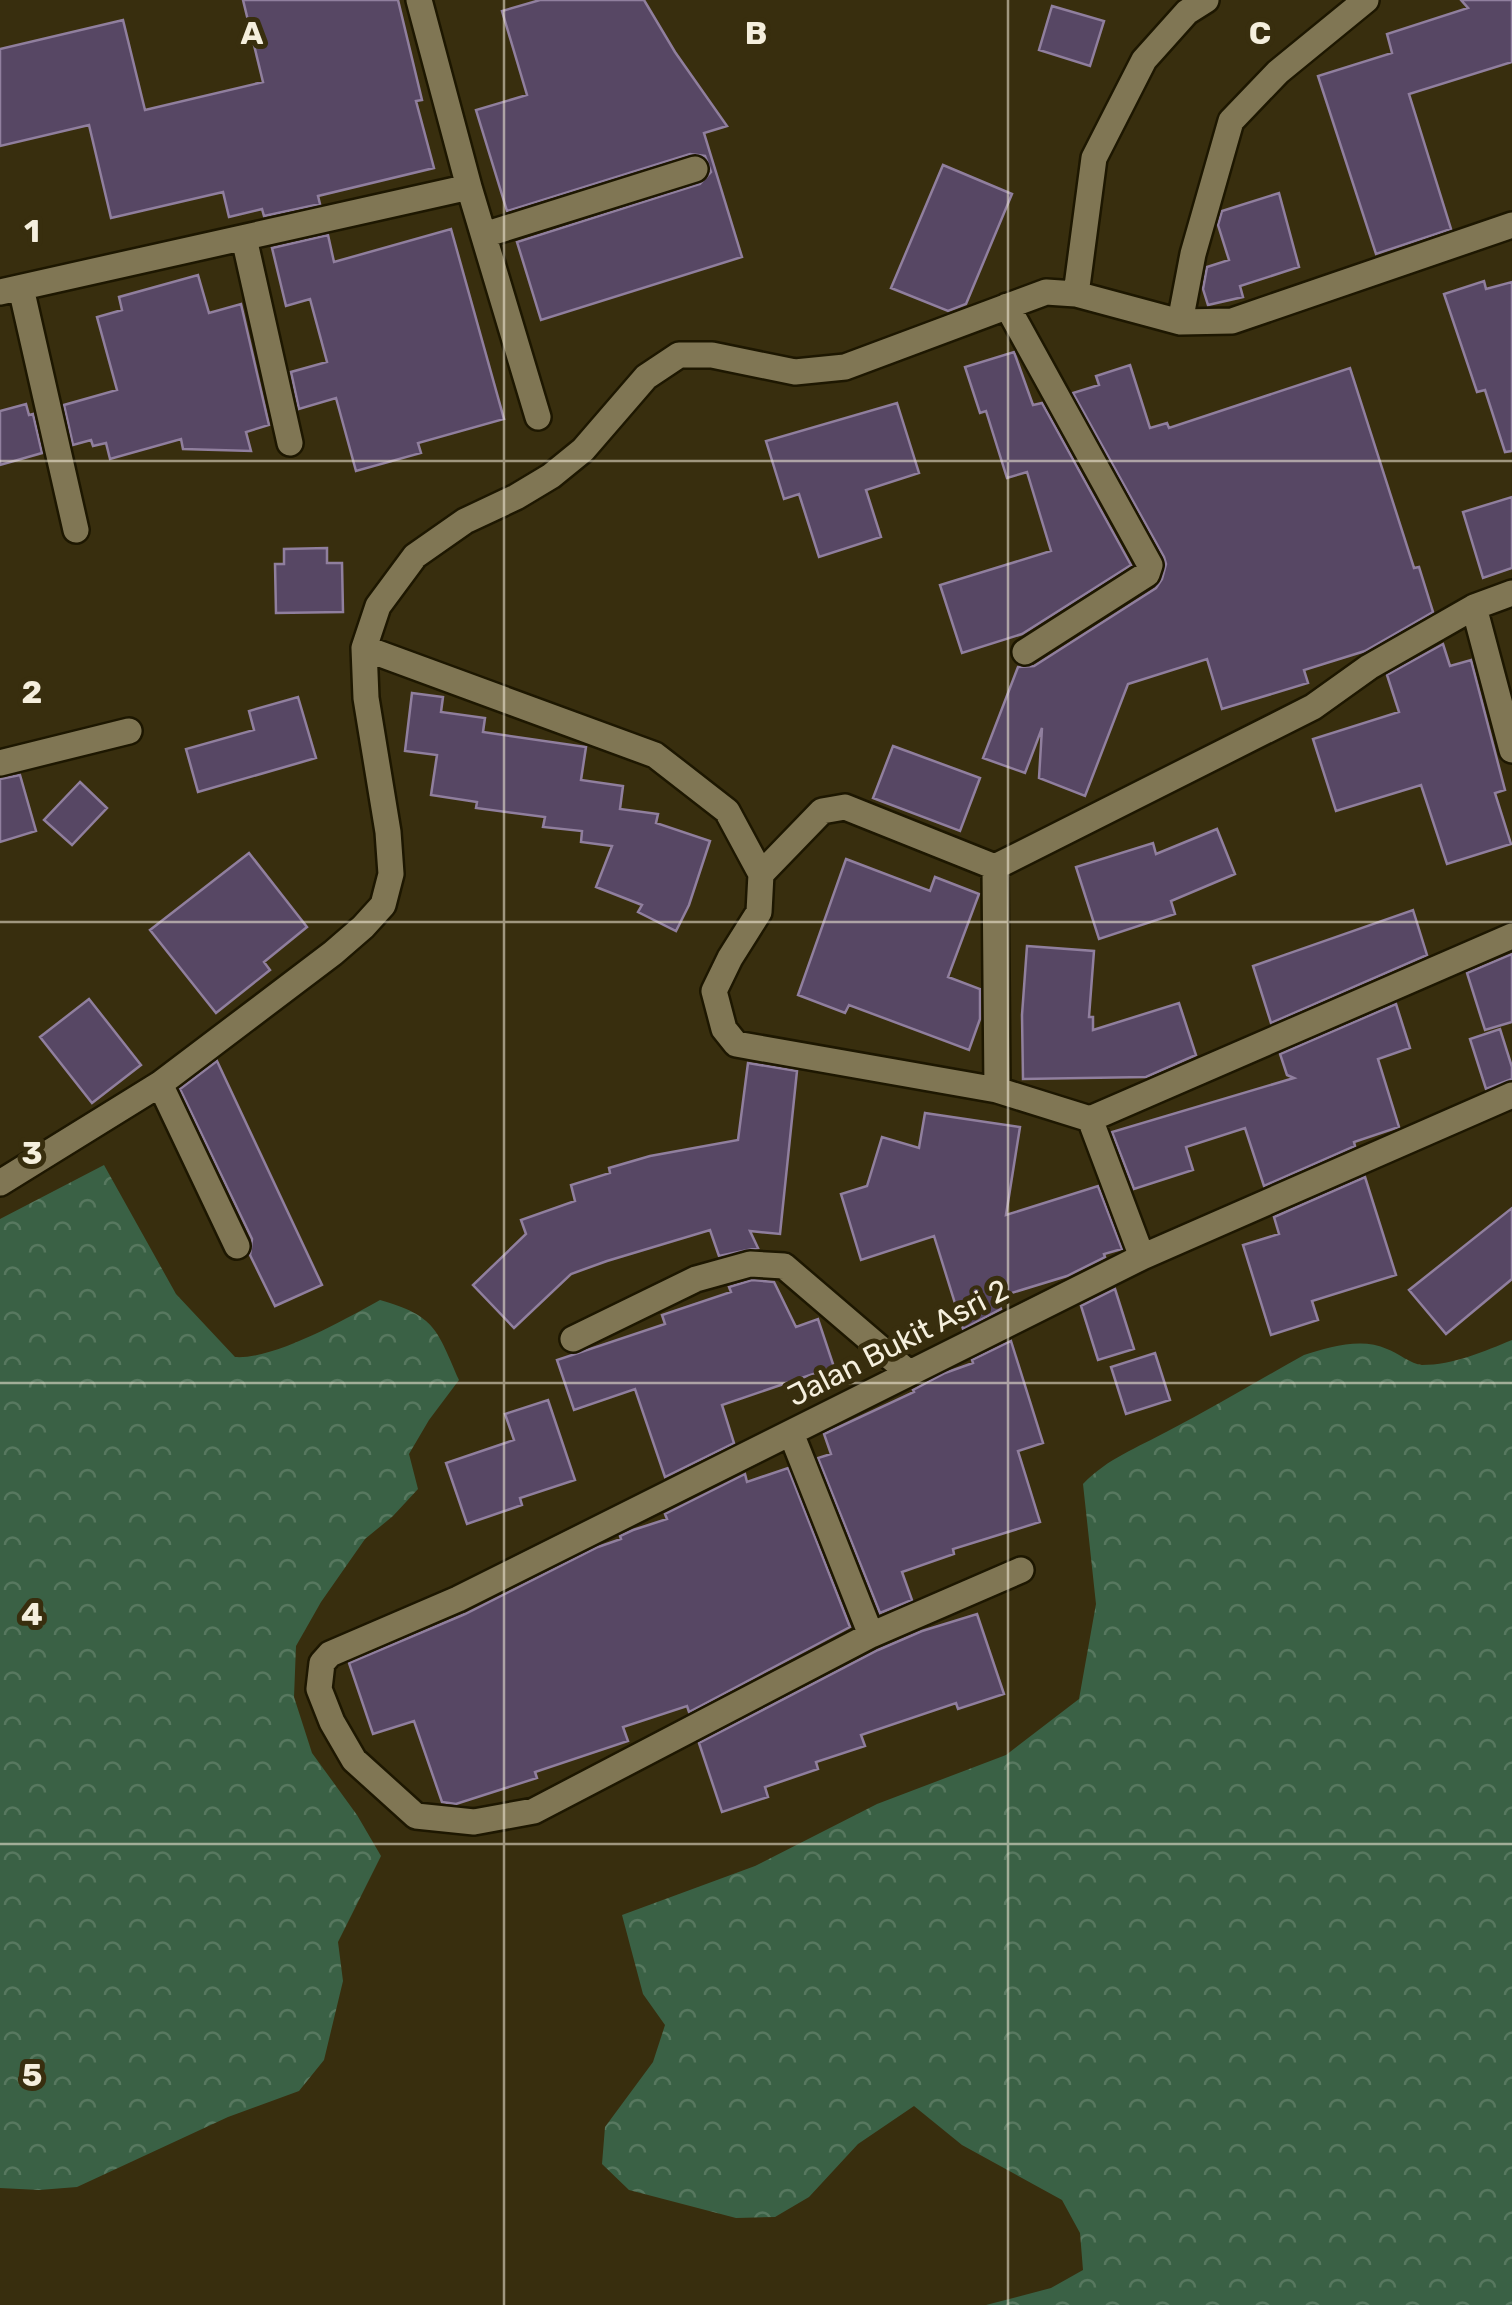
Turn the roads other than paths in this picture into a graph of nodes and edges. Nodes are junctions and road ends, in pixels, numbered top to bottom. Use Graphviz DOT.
graph roads {
  1 [pos="419,0"];
  2 [pos="1206,0"];
  3 [pos="1366,0"];
  4 [pos="695,169"];
  5 [pos="469,188"];
  6 [pos="1512,226"];
  7 [pos="484,235"];
  8 [pos="244,238"];
  9 [pos="11,290"];
  10 [pos="1076,294"];
  11 [pos="1008,306"];
  12 [pos="1180,322"];
  13 [pos="538,418"];
  14 [pos="290,443"];
  15 [pos="76,530"];
  16 [pos="1512,593"];
  17 [pos="1474,607"];
  18 [pos="364,648"];
  19 [pos="1025,652"];
  20 [pos="129,731"];
  21 [pos="1512,750"];
  22 [pos="0,763"];
  23 [pos="995,868"];
  24 [pos="760,874"];
  25 [pos="1512,936"];
  26 [pos="160,1084"];
  27 [pos="997,1090"];
  28 [pos="1512,1096"];
  29 [pos="1090,1119"];
  30 [pos="0,1183"];
  31 [pos="238,1246"];
  32 [pos="1142,1256"];
  33 [pos="573,1338"];
  34 [pos="909,1373"];
  35 [pos="791,1433"];
  36 [pos="1021,1570"];
  37 [pos="870,1636"];
  1 -- 5 [label="street"];
  2 -- 10 [label="street"];
  3 -- 12 [label="street"];
  4 -- 7 [label="street"];
  5 -- 7 [label="street"];
  5 -- 8 [label="street"];
  6 -- 12 [label="street"];
  7 -- 13 [label="street"];
  8 -- 9 [label="street"];
  8 -- 14 [label="street"];
  9 -- 15 [label="street"];
  10 -- 11 [label="street"];
  10 -- 12 [label="street"];
  11 -- 18 [label="street"];
  11 -- 19 [label="street"];
  16 -- 17 [label="street"];
  17 -- 21 [label="street"];
  17 -- 23 [label="street"];
  18 -- 24 [label="street"];
  18 -- 26 [label="street"];
  20 -- 22 [label="street"];
  23 -- 24 [label="street"];
  23 -- 27 [label="street"];
  24 -- 27 [label="street"];
  25 -- 29 [label="street"];
  26 -- 30 [label="street"];
  26 -- 31 [label="street"];
  27 -- 29 [label="street"];
  28 -- 32 [label="street, Jalan Bukit Asri 2"];
  29 -- 32 [label="street"];
  32 -- 34 [label="street, Jalan Bukit Asri 2"];
  33 -- 34 [label="street"];
  34 -- 35 [label="street, Jalan Bukit Asri 2"];
  35 -- 37 [label="street"];
  35 -- 37 [label="street, Jalan Bukit Asri 2"];
  36 -- 37 [label="street"];
}
